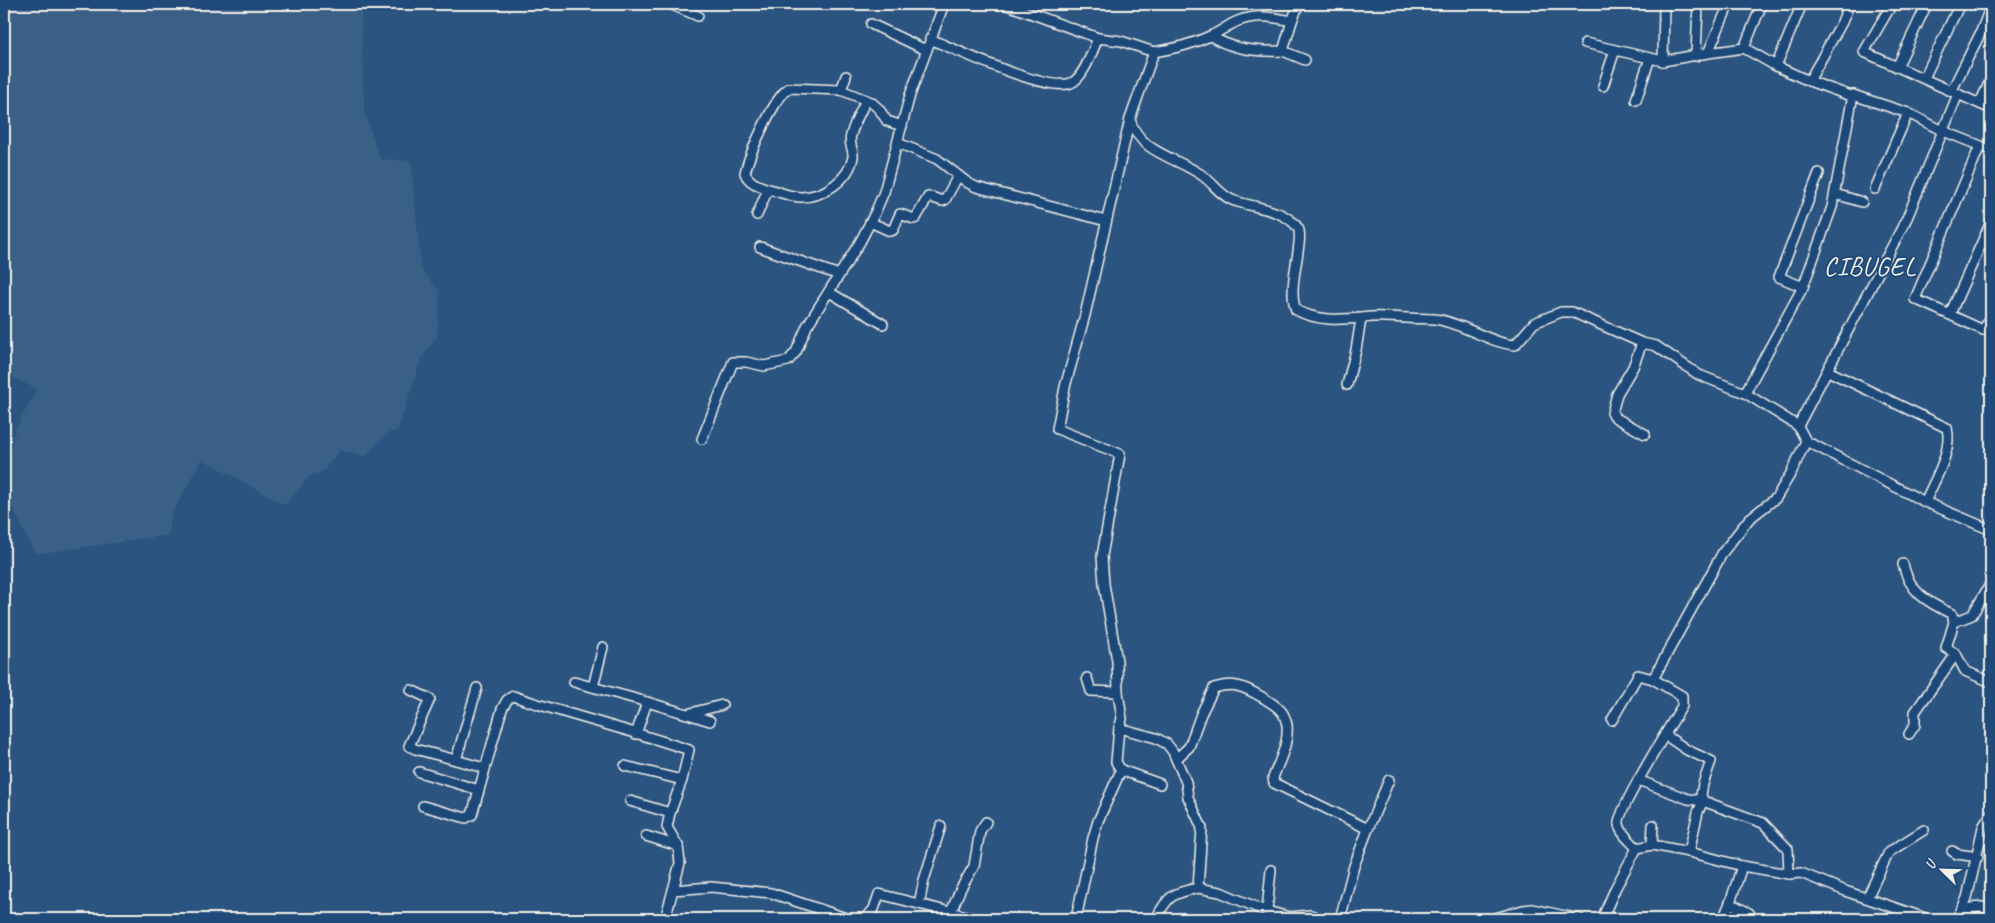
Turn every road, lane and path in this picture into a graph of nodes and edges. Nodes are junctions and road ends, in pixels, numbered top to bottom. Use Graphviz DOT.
graph roads {
  1 [pos="670,4"];
  2 [pos="944,4"];
  3 [pos="1005,4"];
  4 [pos="1299,4"];
  5 [pos="1664,4"];
  6 [pos="1698,4"];
  7 [pos="1729,4"];
  8 [pos="1762,4"];
  9 [pos="1802,4"];
  10 [pos="1849,4"];
  11 [pos="1892,4"];
  12 [pos="1927,4"];
  13 [pos="1960,4"];
  14 [pos="1991,6"];
  15 [pos="698,16"];
  16 [pos="1292,21"];
  17 [pos="871,24"];
  18 [pos="1211,36"];
  19 [pos="1098,38"];
  20 [pos="930,39"];
  21 [pos="1585,44"];
  22 [pos="1744,48"];
  23 [pos="926,50"];
  24 [pos="1283,50"];
  25 [pos="1615,50"];
  26 [pos="1154,52"];
  27 [pos="1708,53"];
  28 [pos="1696,56"];
  29 [pos="1650,58"];
  30 [pos="1305,60"];
  31 [pos="1663,61"];
  32 [pos="1776,66"];
  33 [pos="1897,67"];
  34 [pos="846,76"];
  35 [pos="1924,78"];
  36 [pos="1991,79"];
  37 [pos="1809,80"];
  38 [pos="1604,86"];
  39 [pos="841,90"];
  40 [pos="1955,92"];
  41 [pos="1854,95"];
  42 [pos="866,100"];
  43 [pos="1636,100"];
  44 [pos="1980,103"];
  45 [pos="1991,108"];
  46 [pos="1908,113"];
  47 [pos="1130,119"];
  48 [pos="902,126"];
  49 [pos="1944,131"];
  50 [pos="898,143"];
  51 [pos="1980,146"];
  52 [pos="1991,150"];
  53 [pos="1819,172"];
  54 [pos="958,176"];
  55 [pos="768,189"];
  56 [pos="1875,189"];
  57 [pos="1835,194"];
  58 [pos="1862,202"];
  59 [pos="756,215"];
  60 [pos="1106,221"];
  61 [pos="870,222"];
  62 [pos="1991,222"];
  63 [pos="760,247"];
  64 [pos="839,275"];
  65 [pos="1802,287"];
  66 [pos="829,292"];
  67 [pos="1950,314"];
  68 [pos="1991,317"];
  69 [pos="1361,318"];
  70 [pos="883,324"];
  71 [pos="1987,332"];
  72 [pos="1642,343"];
  73 [pos="1828,372"];
  74 [pos="1347,385"];
  75 [pos="1745,393"];
  76 [pos="1798,426"];
  77 [pos="1645,434"];
  78 [pos="702,439"];
  79 [pos="1806,441"];
  80 [pos="1925,502"];
  81 [pos="1991,530"];
  82 [pos="1903,564"];
  83 [pos="1991,583"];
  84 [pos="1954,622"];
  85 [pos="603,647"];
  86 [pos="1956,654"];
  87 [pos="1087,678"];
  88 [pos="1653,679"];
  89 [pos="574,682"];
  90 [pos="1991,682"];
  91 [pos="593,686"];
  92 [pos="477,688"];
  93 [pos="412,690"];
  94 [pos="1118,692"];
  95 [pos="647,702"];
  96 [pos="722,705"];
  97 [pos="687,714"];
  98 [pos="1612,720"];
  99 [pos="710,721"];
  100 [pos="1119,728"];
  101 [pos="636,734"];
  102 [pos="1909,734"];
  103 [pos="1665,735"];
  104 [pos="1176,758"];
  105 [pos="456,760"];
  106 [pos="625,766"];
  107 [pos="484,768"];
  108 [pos="1121,770"];
  109 [pos="419,772"];
  110 [pos="682,780"];
  111 [pos="1389,780"];
  112 [pos="1638,780"];
  113 [pos="1160,784"];
  114 [pos="479,790"];
  115 [pos="1703,800"];
  116 [pos="630,801"];
  117 [pos="423,806"];
  118 [pos="670,813"];
  119 [pos="1991,814"];
  120 [pos="986,822"];
  121 [pos="1652,825"];
  122 [pos="941,826"];
  123 [pos="1368,829"];
  124 [pos="1924,830"];
  125 [pos="646,836"];
  126 [pos="1652,845"];
  127 [pos="678,846"];
  128 [pos="1637,848"];
  129 [pos="1689,852"];
  130 [pos="1952,852"];
  131 [pos="1978,857"];
  132 [pos="1742,866"];
  133 [pos="1271,870"];
  134 [pos="1789,874"];
  135 [pos="1198,888"];
  136 [pos="672,890"];
  137 [pos="1867,898"];
  138 [pos="1730,903"];
  139 [pos="919,904"];
  140 [pos="1963,909"];
  141 [pos="1991,909"];
  142 [pos="951,912"];
  143 [pos="1263,913"];
  144 [pos="1289,918"];
  145 [pos="1602,918"];
  146 [pos="665,919"];
  147 [pos="849,919"];
  148 [pos="868,919"];
  149 [pos="978,919"];
  150 [pos="1076,919"];
  151 [pos="1156,919"];
  152 [pos="1321,919"];
  153 [pos="1340,919"];
  154 [pos="1492,919"];
  155 [pos="1580,919"];
  156 [pos="1622,919"];
  157 [pos="1723,919"];
  158 [pos="1753,919"];
  159 [pos="1928,919"];
  160 [pos="1957,919"];
  1 -- 15 [label="street"];
  2 -- 20 [label="street"];
  3 -- 19 [label="street"];
  4 -- 16 [label="street"];
  5 -- 31 [label="street"];
  6 -- 28 [label="street"];
  7 -- 27 [label="street"];
  8 -- 22 [label="street"];
  9 -- 32 [label="street"];
  10 -- 37 [label="street"];
  11 -- 33 [label="street"];
  12 -- 33 [label="street"];
  13 -- 35 [label="street"];
  14 -- 40 [label="street"];
  16 -- 18 [label="street"];
  16 -- 24 [label="street"];
  17 -- 23 [label="street"];
  18 -- 24 [label="street"];
  18 -- 26 [label="street"];
  19 -- 20 [label="street"];
  19 -- 26 [label="street"];
  20 -- 23 [label="street"];
  21 -- 25 [label="street"];
  22 -- 27 [label="street"];
  22 -- 32 [label="street"];
  23 -- 48 [label="street"];
  24 -- 30 [label="street"];
  25 -- 29 [label="street"];
  25 -- 38 [label="street"];
  26 -- 47 [label="street"];
  27 -- 28 [label="street"];
  28 -- 31 [label="street"];
  29 -- 31 [label="street"];
  29 -- 43 [label="street"];
  32 -- 37 [label="street"];
  33 -- 35 [label="street"];
  34 -- 39 [label="street"];
  35 -- 40 [label="street"];
  36 -- 44 [label="street"];
  37 -- 41 [label="street"];
  39 -- 42 [label="street"];
  39 -- 55 [label="street"];
  40 -- 44 [label="street"];
  40 -- 49 [label="street"];
  41 -- 46 [label="street"];
  41 -- 57 [label="street"];
  42 -- 48 [label="street"];
  42 -- 55 [label="street"];
  44 -- 45 [label="street"];
  46 -- 49 [label="street"];
  46 -- 56 [label="street"];
  47 -- 60 [label="street"];
  47 -- 69 [label="street"];
  48 -- 50 [label="street"];
  49 -- 51 [label="street"];
  49 -- 73 [label="street"];
  50 -- 54 [label="street"];
  50 -- 61 [label="street"];
  51 -- 52 [label="street"];
  51 -- 67 [label="street"];
  53 -- 65 [label="street"];
  54 -- 60 [label="street"];
  54 -- 61 [label="street"];
  55 -- 59 [label="street"];
  57 -- 58 [label="street"];
  57 -- 65 [label="street"];
  60 -- 94 [label="street"];
  61 -- 64 [label="street"];
  62 -- 67 [label="street"];
  63 -- 64 [label="street"];
  64 -- 66 [label="street"];
  65 -- 75 [label="street"];
  66 -- 70 [label="street"];
  66 -- 78 [label="street"];
  67 -- 71 [label="street"];
  68 -- 71 [label="street"];
  69 -- 72 [label="street"];
  69 -- 74 [label="street"];
  72 -- 75 [label="street"];
  72 -- 77 [label="street"];
  73 -- 76 [label="street"];
  73 -- 80 [label="street"];
  75 -- 76 [label="street"];
  76 -- 79 [label="street"];
  79 -- 80 [label="street"];
  79 -- 88 [label="street"];
  80 -- 81 [label="street"];
  82 -- 84 [label="street"];
  83 -- 84 [label="street"];
  84 -- 86 [label="street"];
  85 -- 91 [label="street"];
  86 -- 90 [label="street"];
  86 -- 102 [label="street"];
  87 -- 94 [label="street"];
  88 -- 98 [label="street"];
  88 -- 103 [label="street"];
  89 -- 91 [label="street"];
  91 -- 95 [label="street"];
  92 -- 105 [label="street"];
  93 -- 105 [label="street"];
  94 -- 100 [label="street"];
  95 -- 97 [label="street"];
  95 -- 101 [label="street"];
  96 -- 97 [label="street"];
  97 -- 99 [label="street"];
  100 -- 104 [label="street"];
  100 -- 108 [label="street"];
  101 -- 107 [label="street"];
  101 -- 110 [label="street"];
  103 -- 112 [label="street"];
  103 -- 115 [label="street"];
  104 -- 123 [label="street"];
  104 -- 135 [label="street"];
  105 -- 107 [label="street"];
  106 -- 110 [label="street"];
  107 -- 114 [label="street"];
  108 -- 113 [label="street"];
  108 -- 150 [label="street"];
  109 -- 114 [label="street"];
  110 -- 118 [label="street"];
  111 -- 123 [label="street"];
  112 -- 115 [label="street"];
  112 -- 128 [label="street"];
  114 -- 117 [label="street"];
  115 -- 129 [label="street"];
  115 -- 134 [label="street"];
  116 -- 118 [label="street"];
  118 -- 127 [label="street"];
  119 -- 131 [label="street"];
  120 -- 142 [label="street"];
  121 -- 126 [label="street"];
  122 -- 139 [label="street"];
  123 -- 153 [label="street"];
  124 -- 137 [label="street"];
  125 -- 127 [label="street"];
  126 -- 128 [label="street"];
  126 -- 129 [label="street"];
  127 -- 136 [label="street"];
  128 -- 145 [label="street"];
  129 -- 132 [label="street"];
  130 -- 131 [label="street"];
  131 -- 140 [label="street"];
  132 -- 134 [label="street"];
  132 -- 138 [label="street"];
  133 -- 143 [label="street"];
  134 -- 137 [label="street"];
  135 -- 143 [label="street"];
  135 -- 151 [label="street"];
  136 -- 146 [label="street"];
  136 -- 147 [label="street"];
  137 -- 159 [label="street"];
  138 -- 157 [label="street"];
  138 -- 158 [label="street"];
  139 -- 142 [label="street"];
  139 -- 148 [label="street"];
  140 -- 141 [label="street"];
  140 -- 160 [label="street"];
  142 -- 149 [label="street"];
  143 -- 144 [label="street"];
  144 -- 152 [label="street"];
  145 -- 156 [label="street"];
  154 -- 155 [label="street"];
}
